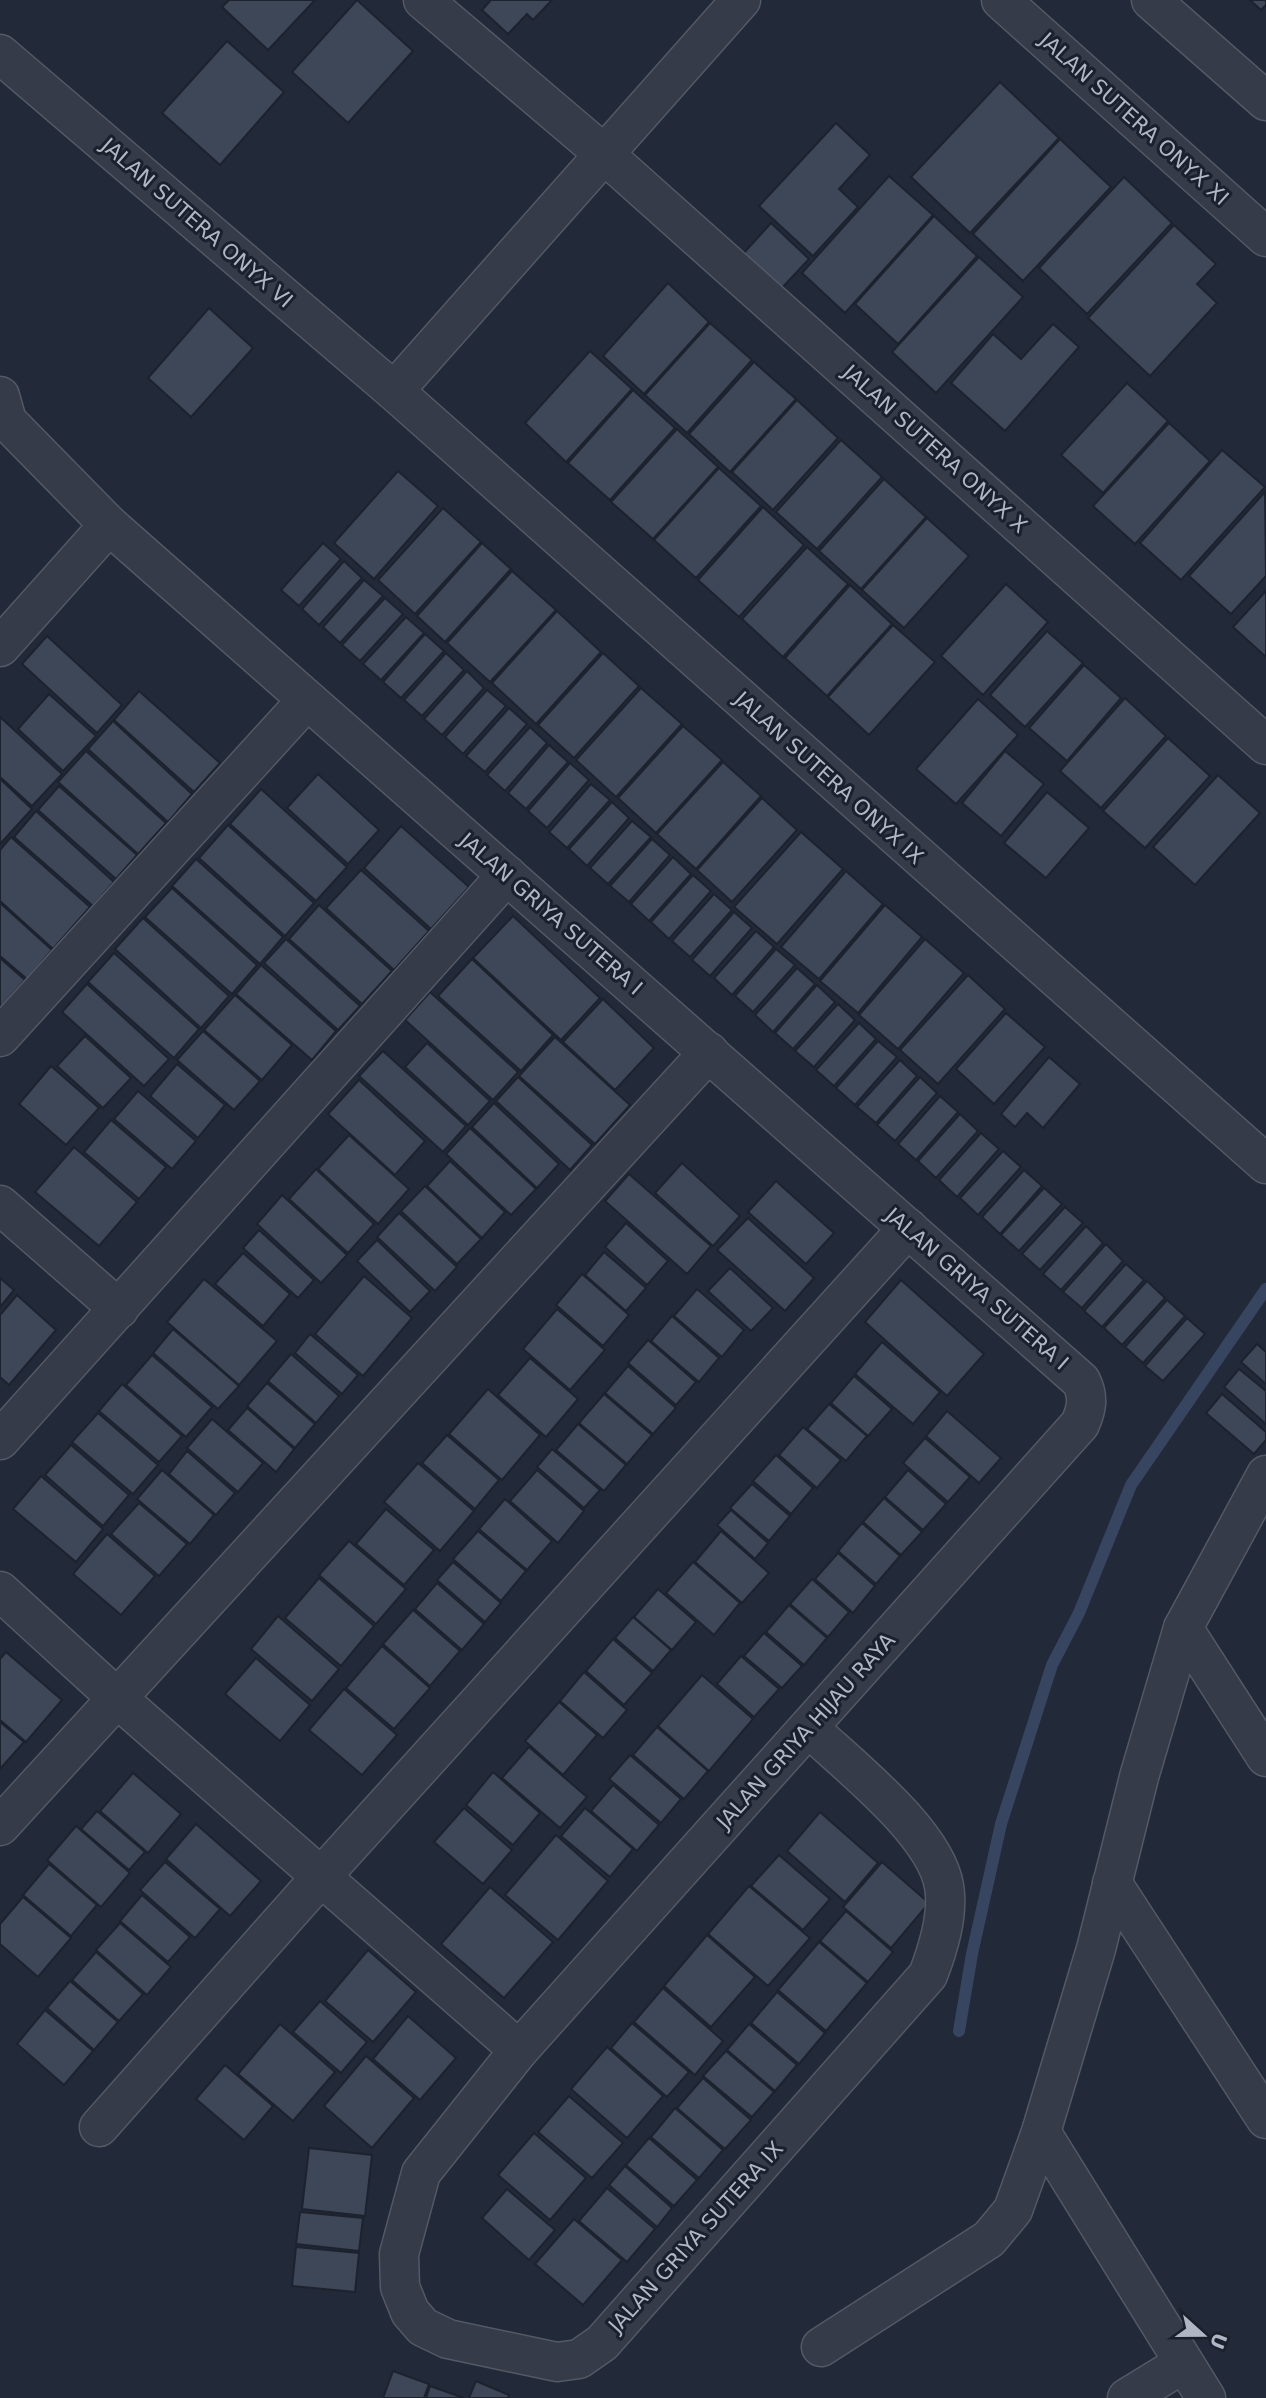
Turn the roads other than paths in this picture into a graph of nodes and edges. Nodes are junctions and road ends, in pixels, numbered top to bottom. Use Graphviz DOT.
graph roads {
  1 [pos="423,0"];
  2 [pos="741,0"];
  3 [pos="1001,0"];
  4 [pos="1151,0"];
  5 [pos="0,54"];
  6 [pos="1266,101"];
  7 [pos="604,154"];
  8 [pos="1266,237"];
  9 [pos="394,391"];
  10 [pos="3,416"];
  11 [pos="109,525"];
  12 [pos="0,647"];
  13 [pos="307,700"];
  14 [pos="1266,745"];
  15 [pos="508,875"];
  16 [pos="0,1037"];
  17 [pos="709,1052"];
  18 [pos="1266,1164"];
  19 [pos="0,1205"];
  20 [pos="908,1228"];
  21 [pos="119,1310"];
  22 [pos="1087,1408"];
  23 [pos="0,1440"];
  24 [pos="1266,1475"];
  25 [pos="0,1591"];
  26 [pos="1183,1628"];
  27 [pos="117,1698"];
  28 [pos="809,1728"];
  29 [pos="1266,1757"];
  30 [pos="0,1826"];
  31 [pos="320,1878"];
  32 [pos="1112,1883"];
  33 [pos="519,2050"];
  34 [pos="1259,2095"];
  35 [pos="99,2127"];
  36 [pos="1041,2132"];
  37 [pos="821,2347"];
  38 [pos="1184,2363"];
  39 [pos="1127,2398"];
  40 [pos="1206,2398"];
  1 -- 7 [label="street, JALAN SUTERA ONYX X"];
  2 -- 7 [label="street"];
  3 -- 8 [label="street, JALAN SUTERA ONYX XI"];
  4 -- 6 [label="street"];
  5 -- 9 [label="street, JALAN SUTERA ONYX VI"];
  7 -- 9 [label="street"];
  7 -- 14 [label="street, JALAN SUTERA ONYX X"];
  9 -- 18 [label="street, JALAN SUTERA ONYX IX"];
  10 -- 11 [label="street, JALAN GRIYA SUTERA I"];
  11 -- 12 [label="street"];
  11 -- 13 [label="street, JALAN GRIYA SUTERA I"];
  13 -- 15 [label="street, JALAN GRIYA SUTERA I"];
  13 -- 16 [label="street"];
  15 -- 17 [label="street, JALAN GRIYA SUTERA I"];
  15 -- 21 [label="street"];
  17 -- 20 [label="street, JALAN GRIYA SUTERA I"];
  17 -- 27 [label="street"];
  19 -- 21 [label="street"];
  20 -- 22 [label="street, JALAN GRIYA SUTERA I"];
  20 -- 31 [label="street"];
  21 -- 23 [label="street"];
  22 -- 28 [label="street, JALAN GRIYA HIJAU RAYA"];
  24 -- 26 [label="street"];
  25 -- 27 [label="street"];
  26 -- 29 [label="street"];
  26 -- 32 [label="street"];
  27 -- 30 [label="street"];
  27 -- 31 [label="street"];
  28 -- 33 [label="street, JALAN GRIYA HIJAU RAYA"];
  28 -- 33 [label="street, JALAN GRIYA SUTERA IX"];
  31 -- 33 [label="street"];
  31 -- 35 [label="street"];
  32 -- 34 [label="street"];
  32 -- 36 [label="street"];
  36 -- 37 [label="street"];
  36 -- 38 [label="street"];
  38 -- 39 [label="street"];
  38 -- 40 [label="street"];
}
